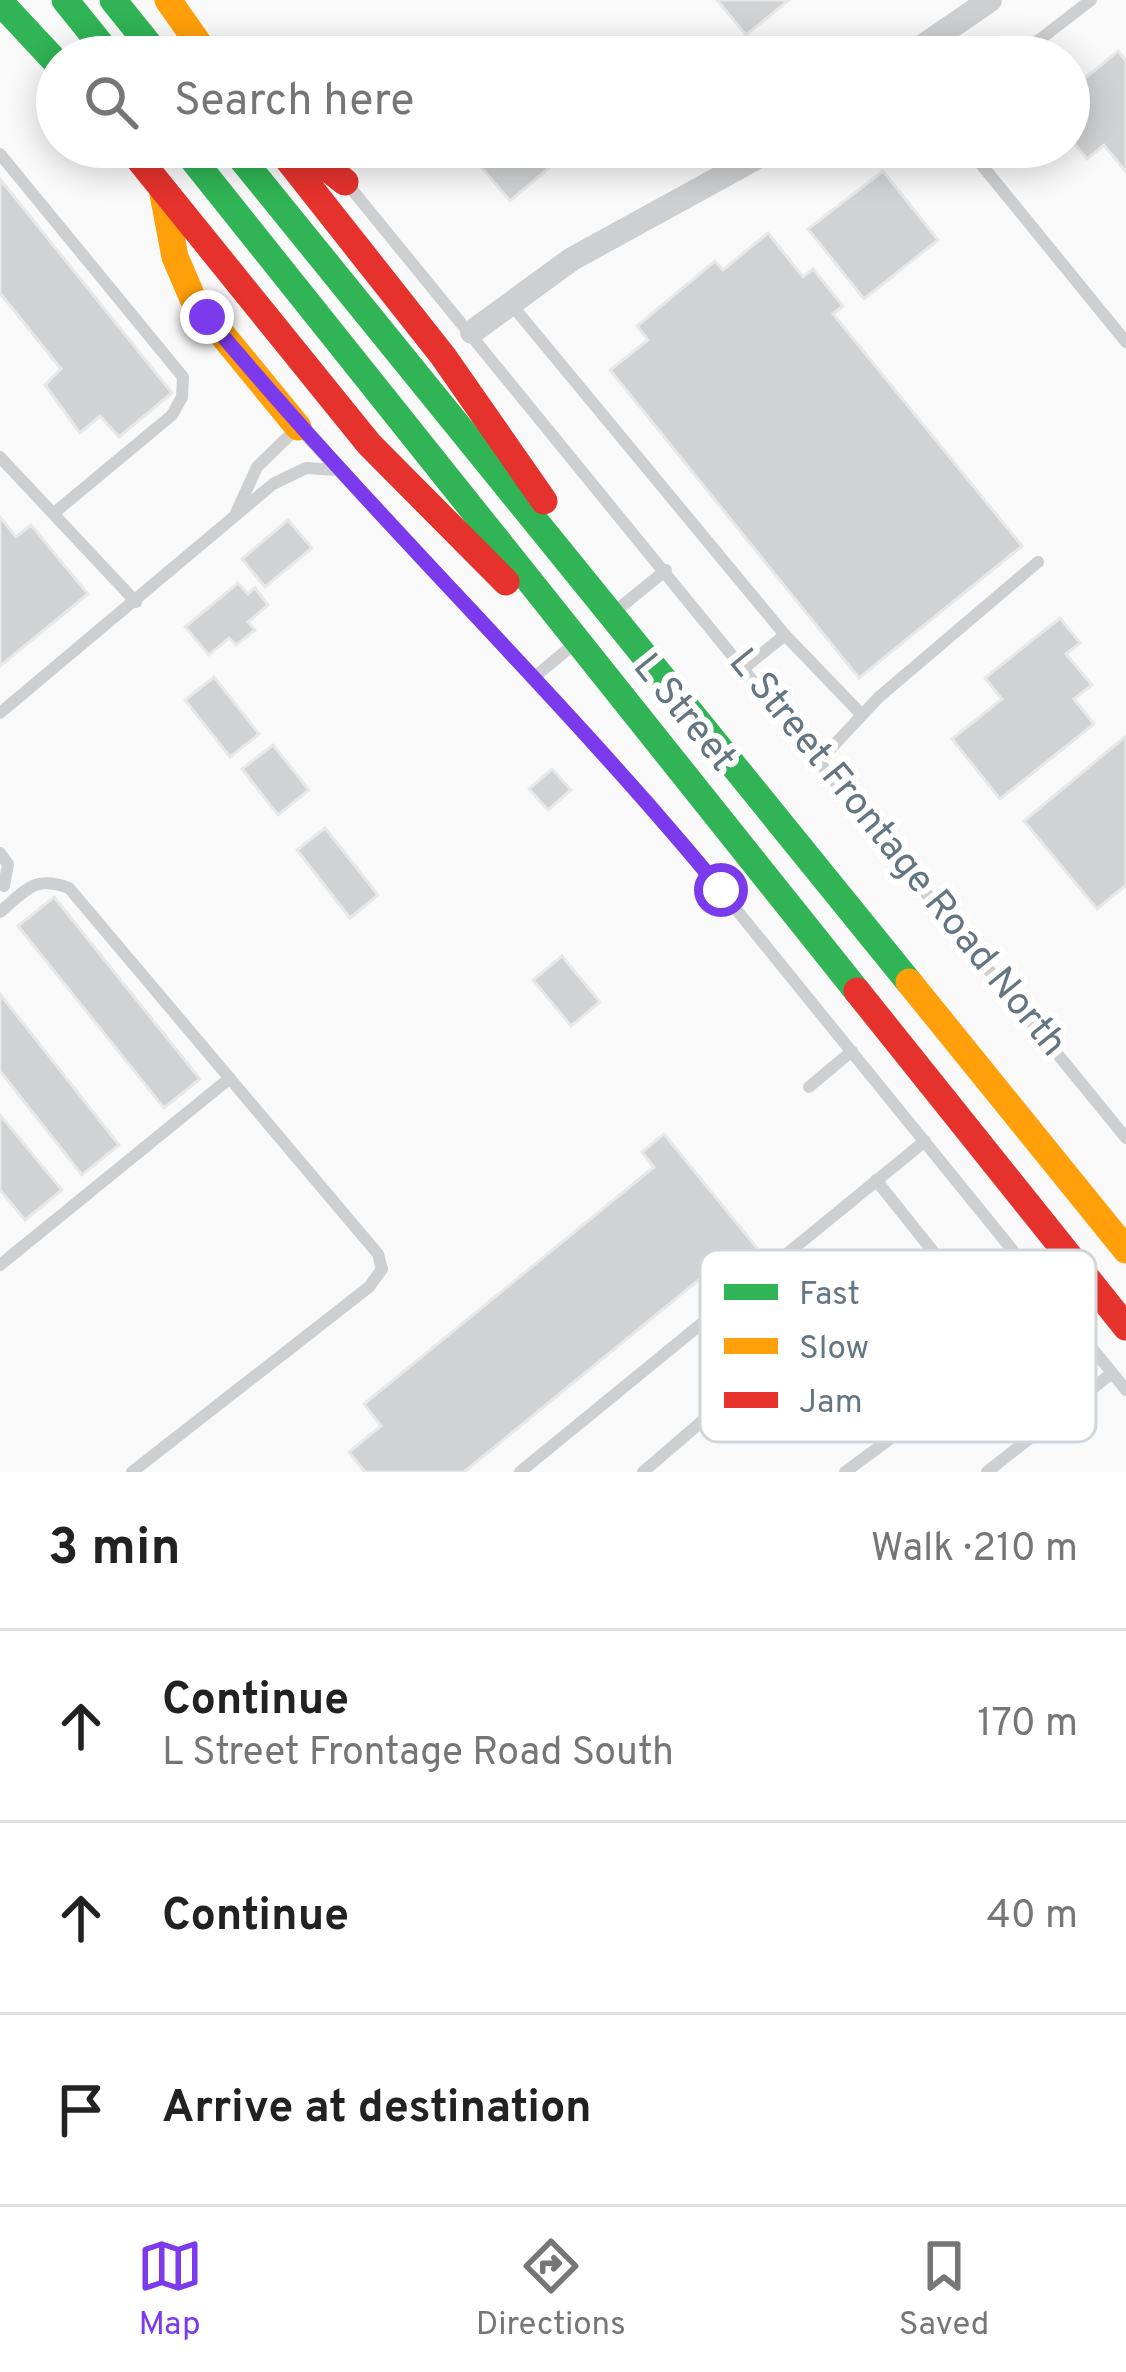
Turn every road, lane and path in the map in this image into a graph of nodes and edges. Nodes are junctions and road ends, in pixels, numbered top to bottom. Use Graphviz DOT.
graph roads {
  1 [pos="65,0"];
  2 [pos="113,0"];
  3 [pos="168,0"];
  4 [pos="990,0"];
  5 [pos="1091,0"];
  6 [pos="0,2"];
  7 [pos="94,36"];
  8 [pos="142,36"];
  9 [pos="193,36"];
  10 [pos="938,36"];
  11 [pos="1045,36"];
  12 [pos="36,41"];
  13 [pos="0,154"];
  14 [pos="146,168"];
  15 [pos="200,168"];
  16 [pos="249,168"];
  17 [pos="294,168"];
  18 [pos="327,168"];
  19 [pos="738,168"];
  20 [pos="984,168"];
  21 [pos="345,182"];
  22 [pos="162,189"];
  23 [pos="511,303"];
  24 [pos="472,332"];
  25 [pos="1126,342"];
  26 [pos="298,427"];
  27 [pos="0,457"];
  28 [pos="338,470"];
  29 [pos="54,513"];
  30 [pos="236,513"];
  31 [pos="1038,562"];
  32 [pos="665,570"];
  33 [pos="136,602"];
  34 [pos="613,613"];
  35 [pos="784,635"];
  36 [pos="576,643"];
  37 [pos="744,668"];
  38 [pos="532,679"];
  39 [pos="0,713"];
  40 [pos="862,715"];
  41 [pos="819,760"];
  42 [pos="0,853"];
  43 [pos="2,885"];
  44 [pos="14,900"];
  45 [pos="0,912"];
  46 [pos="852,1052"];
  47 [pos="230,1078"];
  48 [pos="809,1087"];
  49 [pos="1126,1138"];
  50 [pos="925,1142"];
  51 [pos="876,1180"];
  52 [pos="791,1250"];
  53 [pos="932,1250"];
  54 [pos="1013,1250"];
  55 [pos="1064,1250"];
  56 [pos="1126,1250"];
  57 [pos="0,1265"];
  58 [pos="1096,1290"];
  59 [pos="700,1324"];
  60 [pos="1126,1327"];
  61 [pos="1096,1353"];
  62 [pos="1112,1373"];
  63 [pos="1096,1386"];
  64 [pos="1126,1390"];
  65 [pos="700,1425"];
  66 [pos="886,1442"];
  67 [pos="1025,1442"];
  68 [pos="651,1469"];
  69 [pos="132,1472"];
  70 [pos="520,1472"];
  71 [pos="845,1472"];
  72 [pos="987,1472"];
  1 -- 7 [label="main road"];
  2 -- 8 [label="main road"];
  3 -- 9 [label="main road"];
  4 -- 10 [label="street"];
  5 -- 11 [label="lane"];
  6 -- 12 [label="main road"];
  13 -- 29 [label="lane"];
  14 -- 22 [label="main road"];
  15 -- 36 [label="main road, L Street"];
  16 -- 34 [label="main road, L Street"];
  17 -- 34 [label="main road"];
  18 -- 21 [label="main road"];
  19 -- 23 [label="street"];
  20 -- 25 [label="lane"];
  21 -- 24 [label="lane, L Street Frontage Road North"];
  22 -- 26 [label="main road"];
  22 -- 36 [label="main road"];
  23 -- 24 [label="street"];
  23 -- 35 [label="lane"];
  24 -- 32 [label="lane, L Street Frontage Road North"];
  26 -- 28 [label="lane"];
  26 -- 30 [label="lane"];
  27 -- 29 [label="lane"];
  28 -- 30 [label="lane"];
  28 -- 38 [label="lane"];
  29 -- 33 [label="lane"];
  30 -- 33 [label="lane"];
  31 -- 40 [label="lane"];
  32 -- 34 [label="lane"];
  32 -- 37 [label="lane, L Street Frontage Road North"];
  33 -- 39 [label="lane"];
  34 -- 36 [label="lane"];
  34 -- 56 [label="main road, L Street"];
  35 -- 37 [label="lane"];
  35 -- 40 [label="lane"];
  36 -- 38 [label="lane"];
  36 -- 55 [label="main road, L Street"];
  37 -- 41 [label="lane, L Street Frontage Road North"];
  38 -- 46 [label="lane"];
  40 -- 41 [label="lane"];
  41 -- 49 [label="lane, L Street Frontage Road North"];
  42 -- 43 [label="lane"];
  43 -- 44 [label="lane"];
  44 -- 45 [label="lane"];
  44 -- 47 [label="lane"];
  46 -- 48 [label="lane"];
  46 -- 50 [label="lane"];
  47 -- 57 [label="lane"];
  47 -- 69 [label="lane"];
  50 -- 51 [label="lane"];
  50 -- 54 [label="lane"];
  51 -- 52 [label="lane"];
  51 -- 53 [label="lane"];
  58 -- 60 [label="main road, L Street"];
  59 -- 70 [label="lane"];
  61 -- 62 [label="lane"];
  62 -- 63 [label="lane"];
  62 -- 64 [label="lane"];
  65 -- 68 [label="lane"];
  66 -- 71 [label="lane"];
  67 -- 72 [label="lane"];
}
